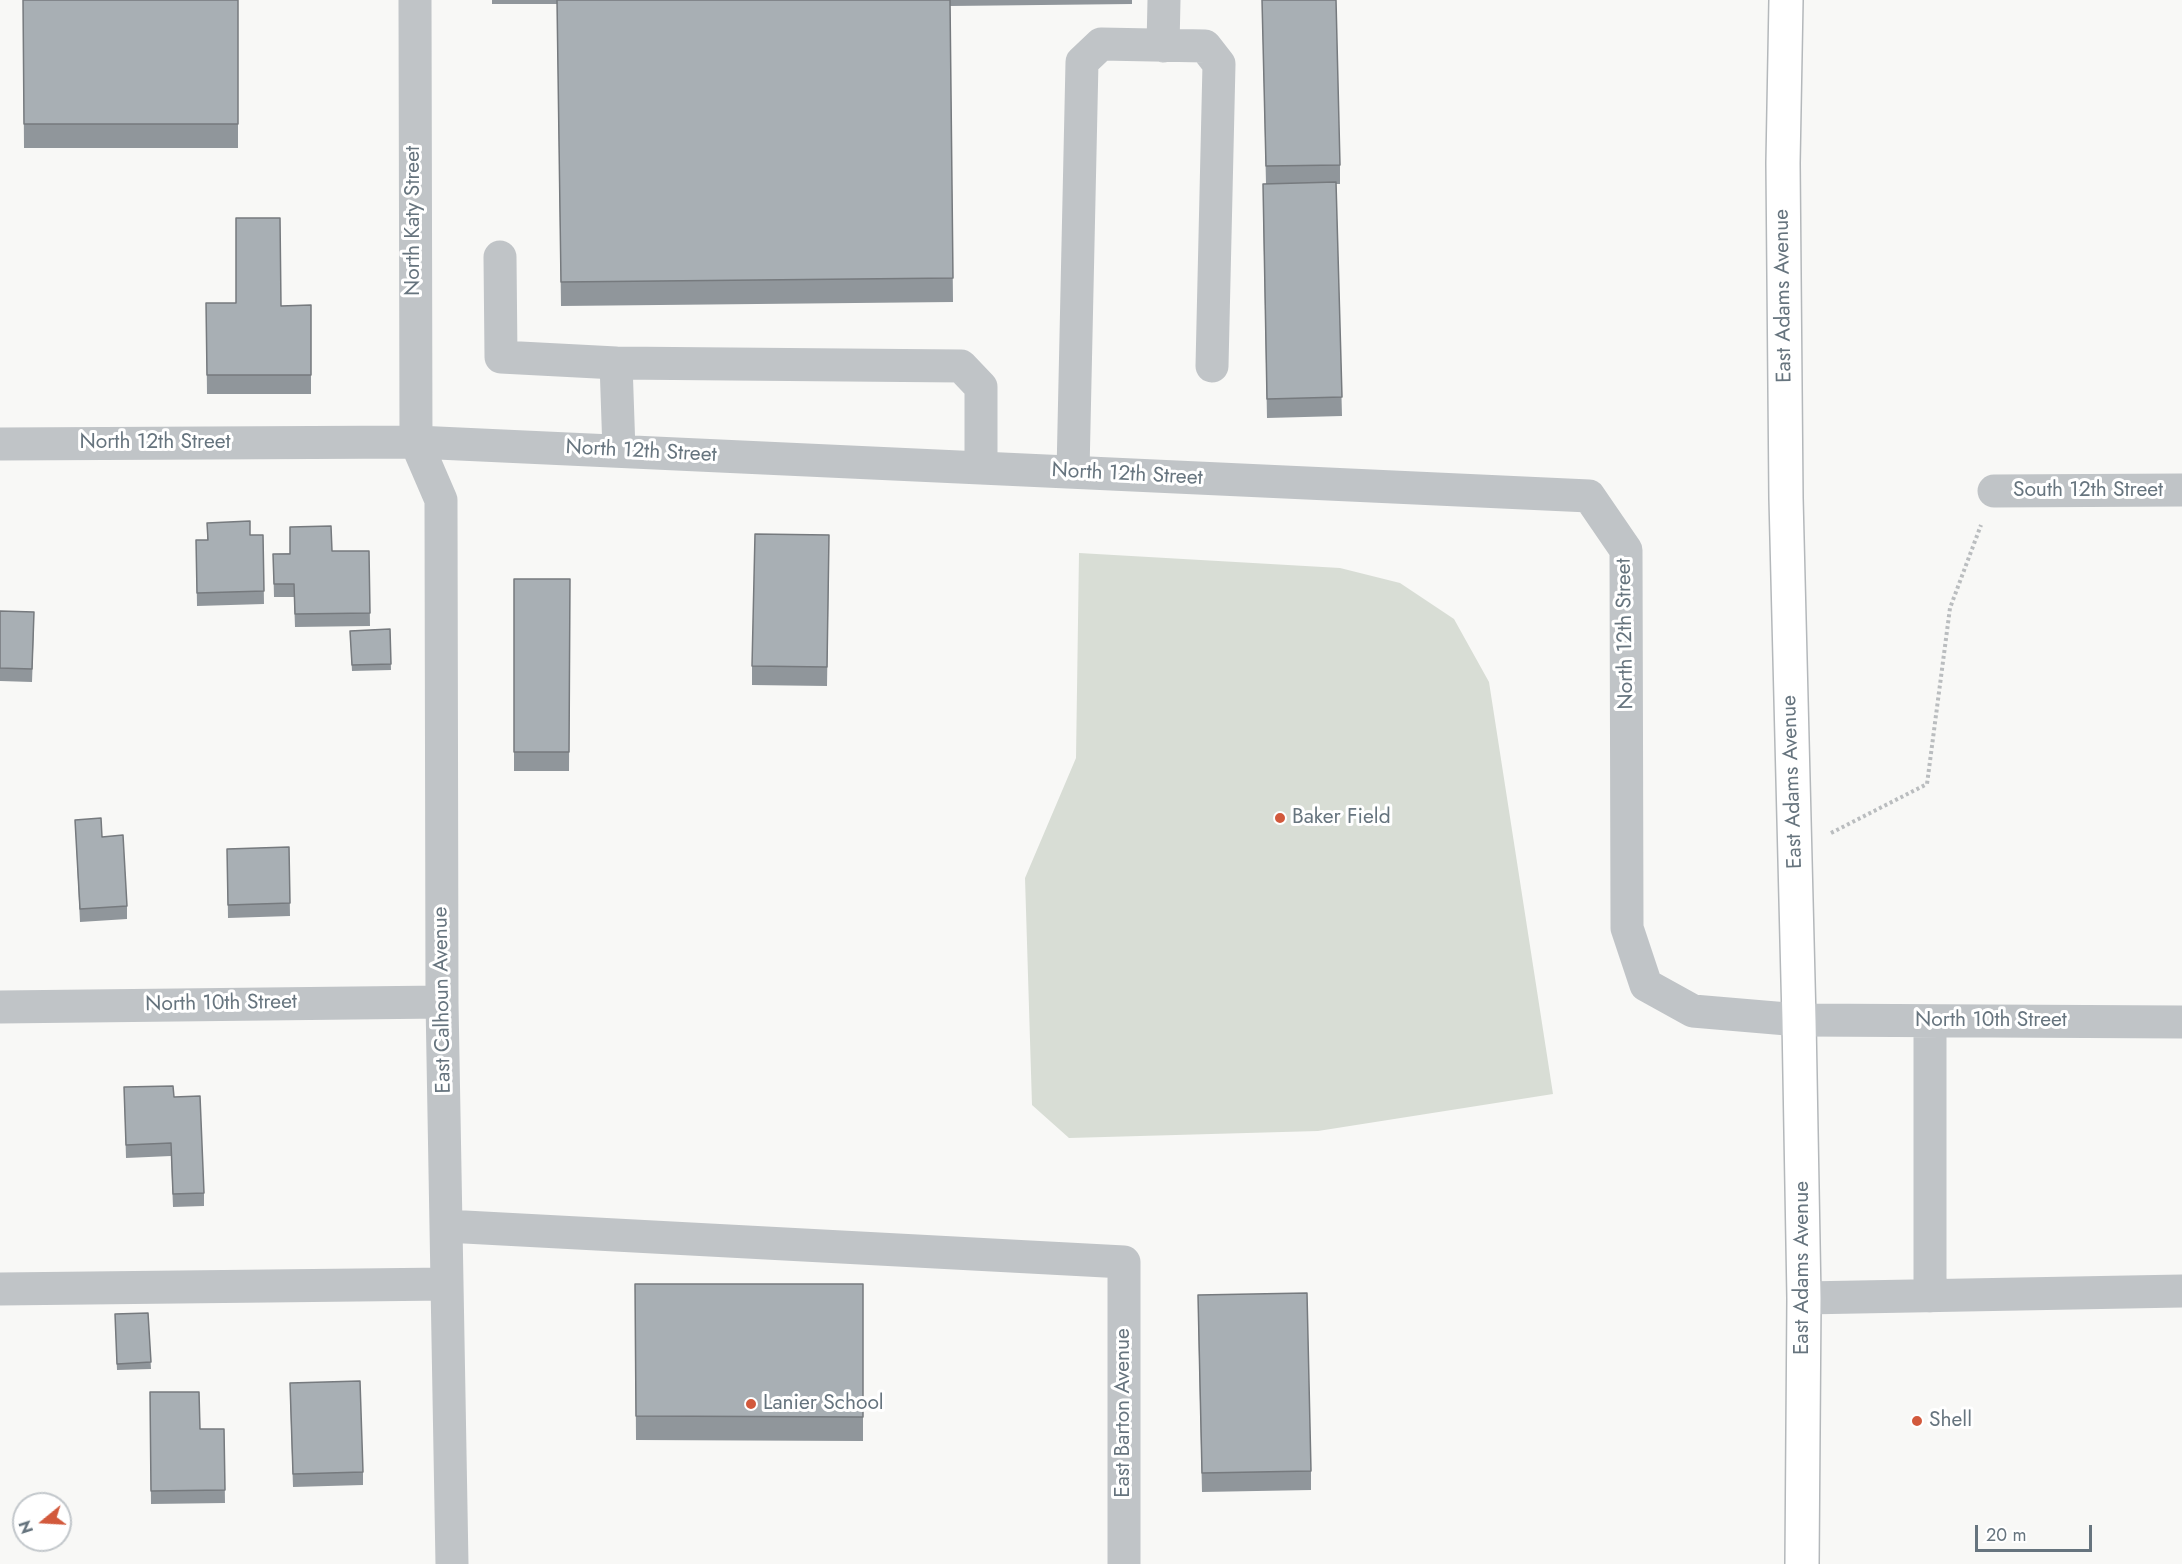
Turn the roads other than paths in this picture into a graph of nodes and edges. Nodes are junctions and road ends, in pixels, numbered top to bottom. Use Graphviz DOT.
graph roads {
  1 [pos="415,0"];
  2 [pos="1164,0"];
  3 [pos="1786,0"];
  4 [pos="1163,46"];
  5 [pos="500,257"];
  6 [pos="616,363"];
  7 [pos="1212,366"];
  8 [pos="416,442"];
  9 [pos="0,444"];
  10 [pos="619,451"];
  11 [pos="981,468"];
  12 [pos="1073,472"];
  13 [pos="2182,490"];
  14 [pos="1994,491"];
  15 [pos="442,1002"];
  16 [pos="0,1006"];
  17 [pos="1799,1020"];
  18 [pos="1930,1021"];
  19 [pos="2182,1022"];
  20 [pos="446,1226"];
  21 [pos="447,1284"];
  22 [pos="0,1289"];
  23 [pos="2182,1291"];
  24 [pos="1930,1296"];
  25 [pos="1804,1298"];
  26 [pos="452,1564"];
  27 [pos="1124,1564"];
  28 [pos="1802,1564"];
  1 -- 8 [label="street, North Katy Street"];
  2 -- 4 [label="street"];
  3 -- 17 [label="main road, East Adams Avenue"];
  4 -- 7 [label="street"];
  4 -- 12 [label="street"];
  5 -- 6 [label="street"];
  6 -- 10 [label="street"];
  6 -- 11 [label="street"];
  8 -- 9 [label="street, North 12th Street"];
  8 -- 10 [label="street, North 12th Street"];
  8 -- 15 [label="street, East Calhoun Avenue"];
  10 -- 11 [label="street, North 12th Street"];
  11 -- 12 [label="street, North 12th Street"];
  12 -- 17 [label="street, North 12th Street"];
  13 -- 14 [label="street, South 12th Street"];
  15 -- 16 [label="street, North 10th Street"];
  15 -- 20 [label="street, East Calhoun Avenue"];
  17 -- 18 [label="street, North 10th Street"];
  17 -- 25 [label="main road, East Adams Avenue"];
  18 -- 19 [label="street, North 10th Street"];
  18 -- 24 [label="street"];
  20 -- 21 [label="street, East Calhoun Avenue"];
  20 -- 27 [label="street, East Barton Avenue"];
  21 -- 22 [label="street"];
  21 -- 26 [label="street, East Calhoun Avenue"];
  23 -- 24 [label="street"];
  24 -- 25 [label="street"];
  25 -- 28 [label="main road, East Adams Avenue"];
}
